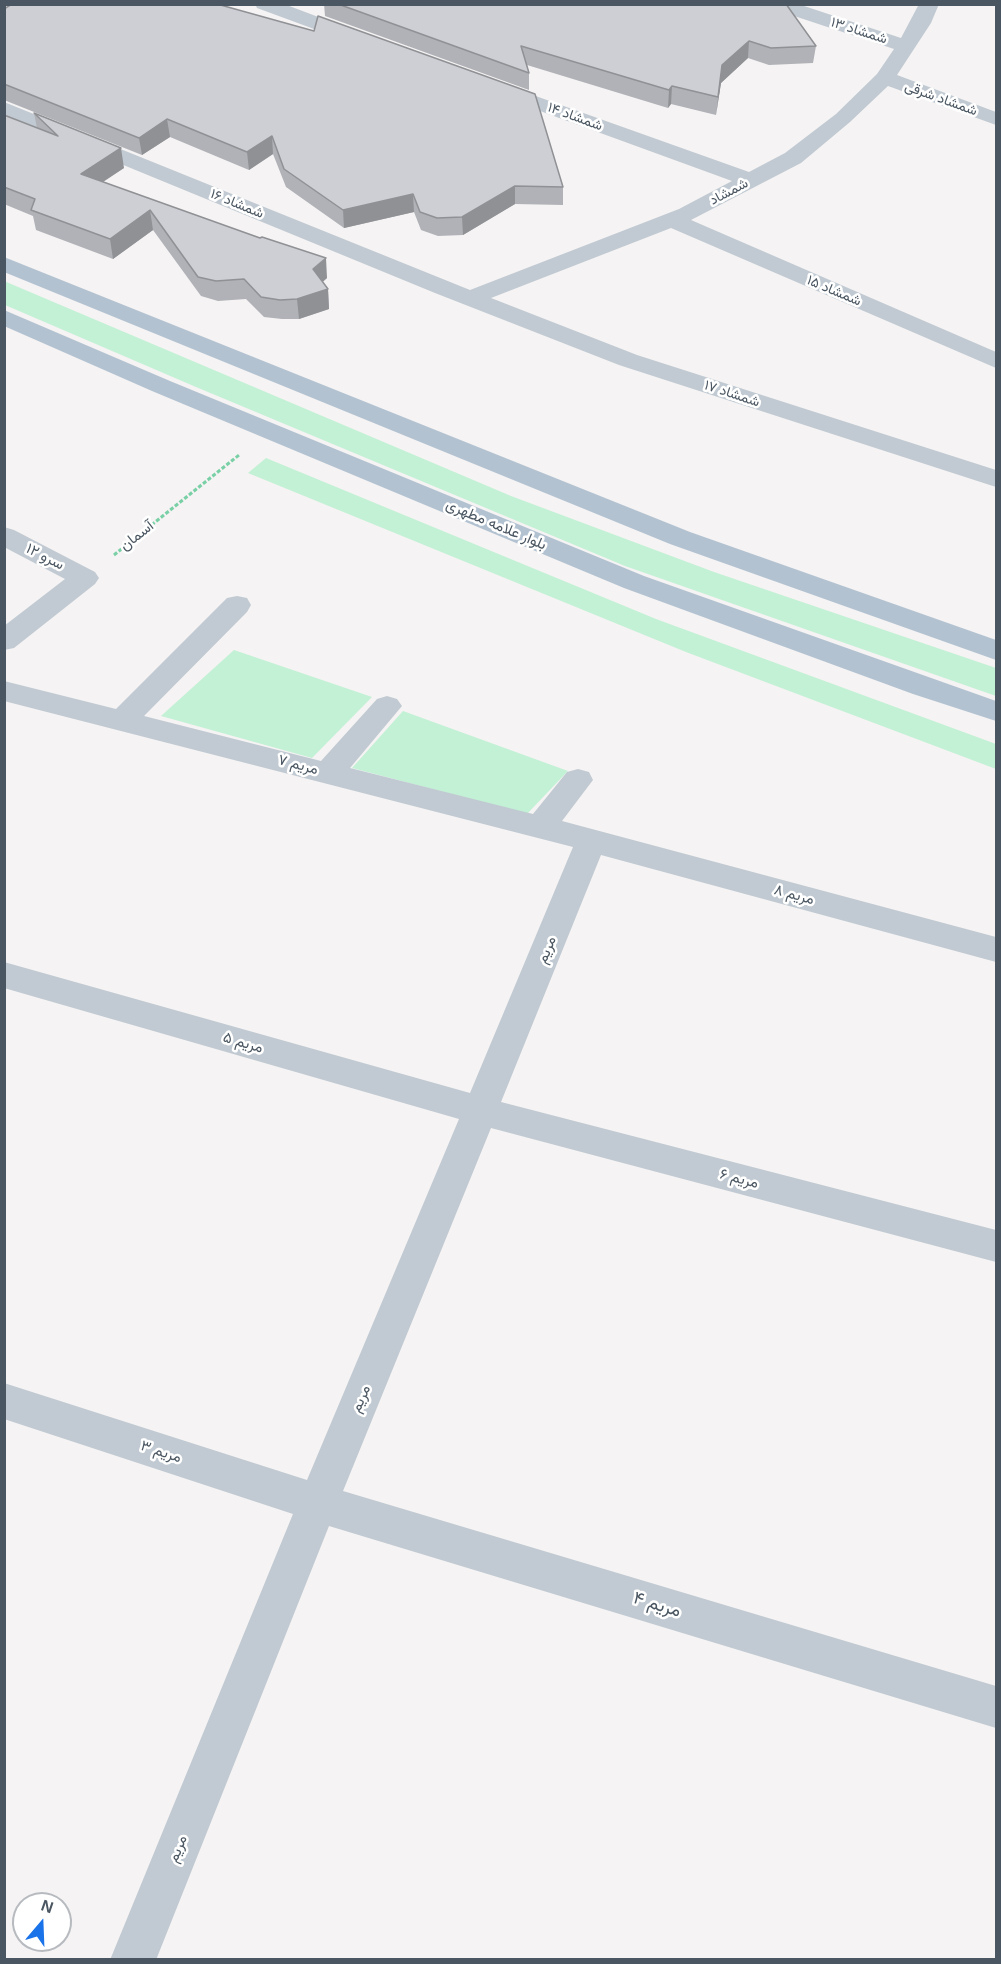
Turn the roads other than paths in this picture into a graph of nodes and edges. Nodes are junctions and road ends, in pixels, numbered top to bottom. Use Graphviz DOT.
graph roads {
  1 [pos="264,4"];
  2 [pos="777,4"];
  3 [pos="928,4"];
  4 [pos="375,44"];
  5 [pos="905,46"];
  6 [pos="885,78"];
  7 [pos="474,80"];
  8 [pos="4,108"];
  9 [pos="996,119"];
  10 [pos="750,180"];
  11 [pos="672,220"];
  12 [pos="4,264"];
  13 [pos="471,298"];
  14 [pos="4,317"];
  15 [pos="996,361"];
  16 [pos="996,479"];
  17 [pos="4,536"];
  18 [pos="237,605"];
  19 [pos="4,641"];
  20 [pos="996,650"];
  21 [pos="4,692"];
  22 [pos="387,706"];
  23 [pos="996,711"];
  24 [pos="123,720"];
  25 [pos="328,772"];
  26 [pos="578,780"];
  27 [pos="540,827"];
  28 [pos="592,840"];
  29 [pos="996,949"];
  30 [pos="4,975"];
  31 [pos="482,1111"];
  32 [pos="996,1246"];
  33 [pos="4,1401"];
  34 [pos="318,1503"];
  35 [pos="996,1707"];
  36 [pos="133,1959"];
  1 -- 4 [label="street"];
  2 -- 5 [label="street, شمشاد ۱۳"];
  3 -- 5 [label="street, شمشاد"];
  5 -- 6 [label="street, شمشاد"];
  6 -- 9 [label="street, شمشاد شرقی"];
  6 -- 10 [label="street, شمشاد"];
  7 -- 10 [label="street, شمشاد ۱۴"];
  8 -- 13 [label="street, شمشاد ۱۶"];
  10 -- 11 [label="street, شمشاد"];
  11 -- 13 [label="street, شمشاد"];
  11 -- 15 [label="street, شمشاد ۱۵"];
  12 -- 20 [label="main road"];
  13 -- 16 [label="street, شمشاد ۱۷"];
  14 -- 23 [label="main road, بلوار علامه مطهری"];
  17 -- 19 [label="street, سرو ۱۲"];
  18 -- 24 [label="street"];
  21 -- 24 [label="street, مریم ۷"];
  22 -- 25 [label="street"];
  24 -- 25 [label="street, مریم ۷"];
  25 -- 27 [label="street, مریم ۷"];
  26 -- 27 [label="street"];
  27 -- 28 [label="street, مریم ۷"];
  28 -- 29 [label="street, مریم ۸"];
  28 -- 31 [label="street, مریم"];
  30 -- 31 [label="street, مریم ۵"];
  31 -- 32 [label="street, مریم ۶"];
  31 -- 34 [label="street, مریم"];
  33 -- 34 [label="street, مریم ۳"];
  34 -- 35 [label="street, مریم ۴"];
  34 -- 36 [label="street, مریم"];
}
